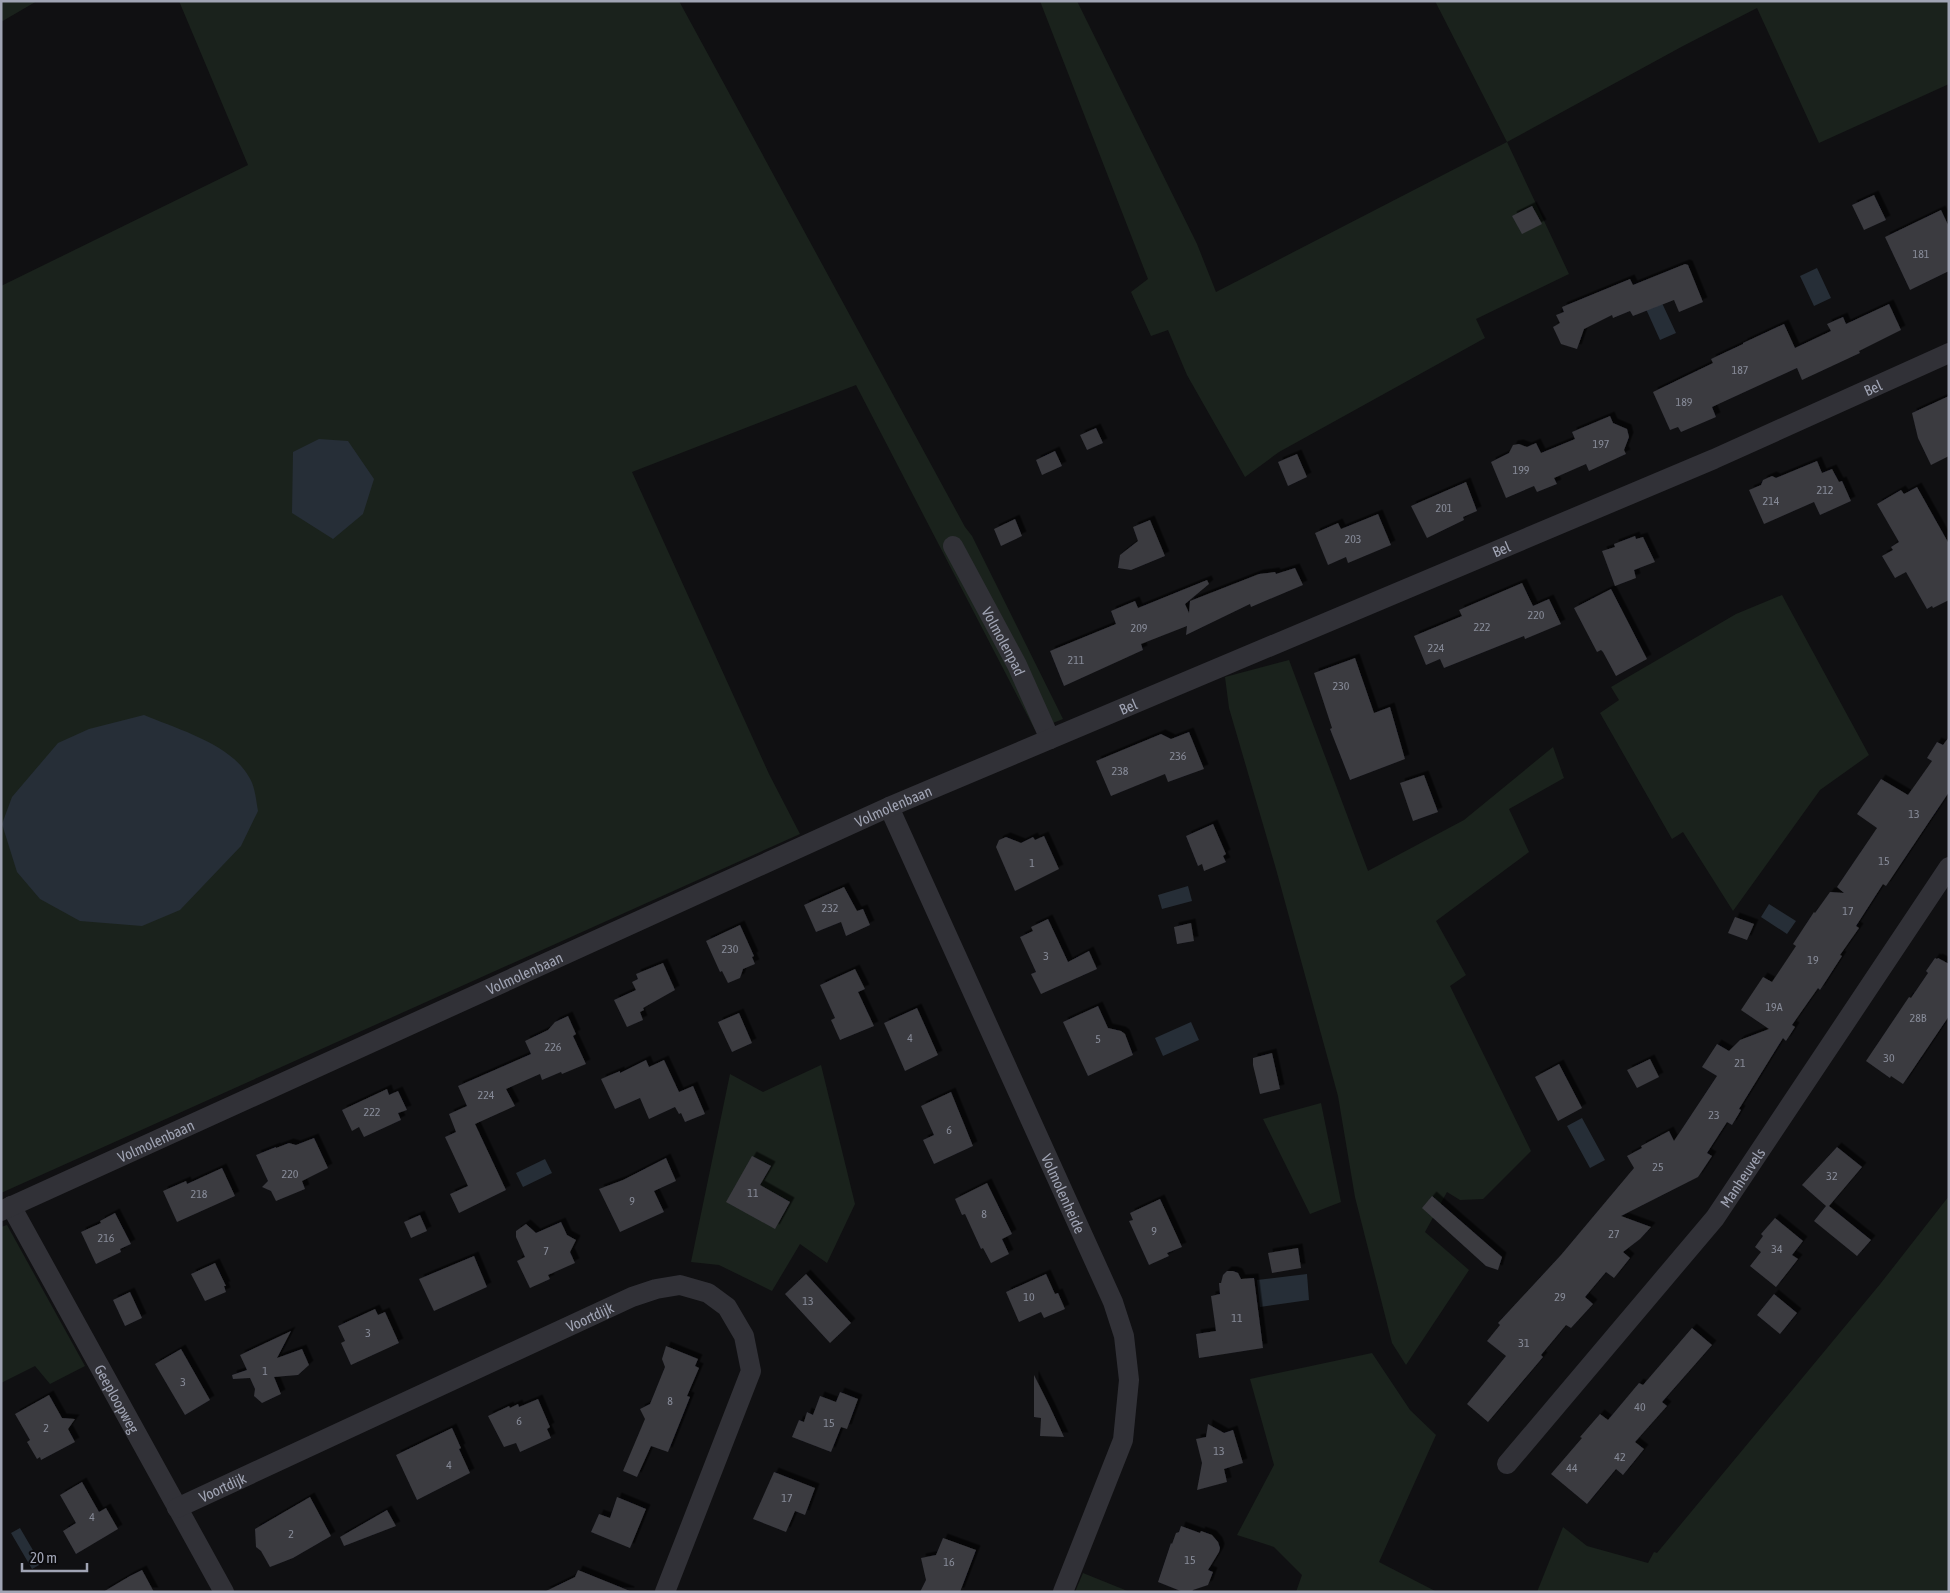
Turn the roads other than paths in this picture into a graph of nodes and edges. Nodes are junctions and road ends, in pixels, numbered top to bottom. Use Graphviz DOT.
graph roads {
  1 [pos="1949,354"];
  2 [pos="953,546"];
  3 [pos="1050,739"];
  4 [pos="889,807"];
  5 [pos="1949,868"];
  6 [pos="6,1209"];
  7 [pos="1507,1464"];
  8 [pos="177,1508"];
  9 [pos="224,1592"];
  10 [pos="665,1592"];
  11 [pos="1063,1592"];
  1 -- 3 [label="street, Bel"];
  2 -- 3 [label="street, Volmolenpad"];
  3 -- 4 [label="street, Volmolenbaan"];
  4 -- 6 [label="street, Volmolenbaan"];
  4 -- 11 [label="street, Volmolenheide"];
  5 -- 7 [label="street, Manheuvels"];
  6 -- 8 [label="street, Geeploopweg"];
  8 -- 9 [label="street, Geeploopweg"];
  8 -- 10 [label="street, Voortdijk"];
}
